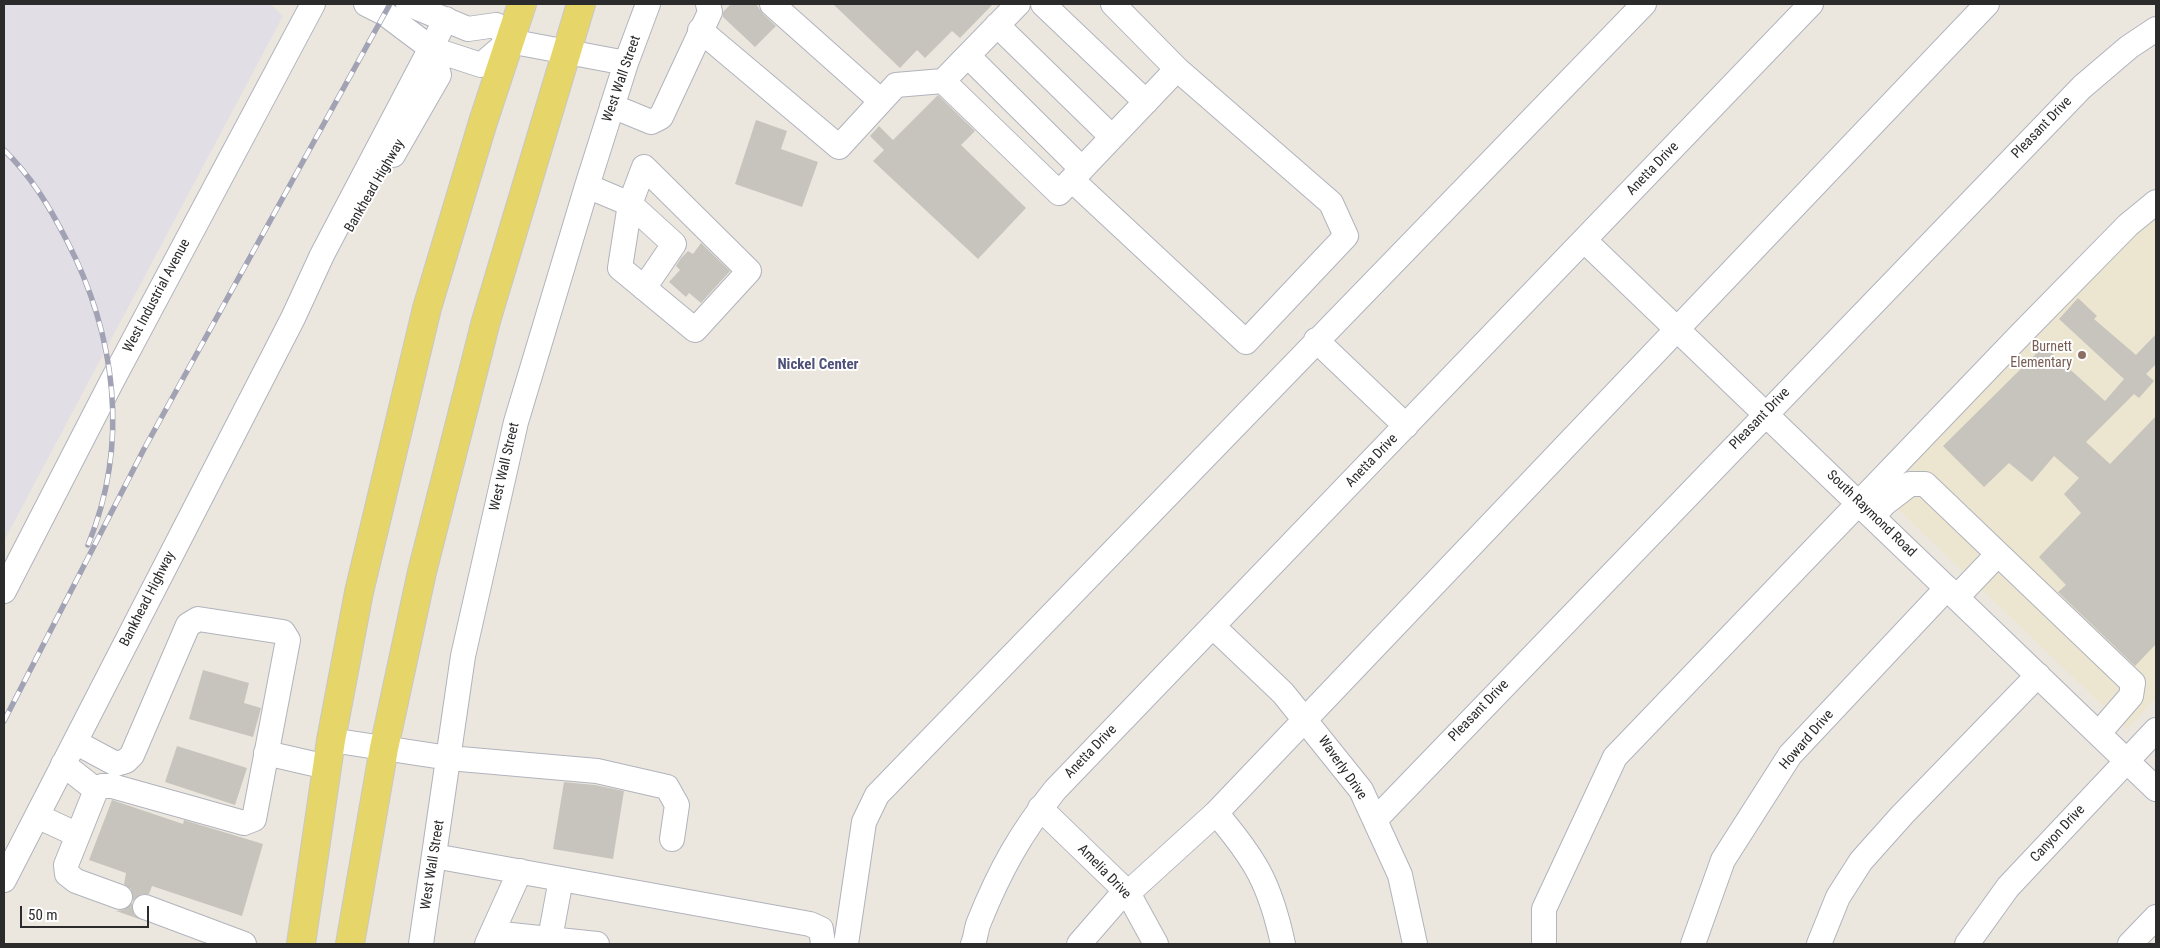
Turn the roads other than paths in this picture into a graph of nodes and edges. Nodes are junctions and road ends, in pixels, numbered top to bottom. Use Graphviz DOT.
graph roads {
  1 [pos="366,4"];
  2 [pos="408,4"];
  3 [pos="522,4"];
  4 [pos="581,4"];
  5 [pos="648,4"];
  6 [pos="708,4"];
  7 [pos="772,4"];
  8 [pos="1018,4"];
  9 [pos="1043,4"];
  10 [pos="1113,4"];
  11 [pos="1644,4"];
  12 [pos="1811,4"];
  13 [pos="1988,4"];
  14 [pos="304,8"];
  15 [pos="446,20"];
  16 [pos="997,25"];
  17 [pos="2156,29"];
  18 [pos="700,30"];
  19 [pos="509,41"];
  20 [pos="432,48"];
  21 [pos="566,52"];
  22 [pos="968,56"];
  23 [pos="626,64"];
  24 [pos="1177,69"];
  25 [pos="943,81"];
  26 [pos="881,101"];
  27 [pos="1146,102"];
  28 [pos="612,106"];
  29 [pos="1112,137"];
  30 [pos="1077,174"];
  31 [pos="587,186"];
  32 [pos="2156,202"];
  33 [pos="630,204"];
  34 [pos="696,219"];
  35 [pos="1584,240"];
  36 [pos="674,244"];
  37 [pos="644,288"];
  38 [pos="1676,328"];
  39 [pos="1316,340"];
  40 [pos="1765,414"];
  41 [pos="1406,426"];
  42 [pos="1865,509"];
  43 [pos="1997,555"];
  44 [pos="4,590"];
  45 [pos="1952,592"];
  46 [pos="1211,628"];
  47 [pos="2038,675"];
  48 [pos="1305,720"];
  49 [pos="2156,730"];
  50 [pos="2099,733"];
  51 [pos="331,740"];
  52 [pos="75,742"];
  53 [pos="384,748"];
  54 [pos="266,753"];
  55 [pos="449,758"];
  56 [pos="2127,761"];
  57 [pos="63,764"];
  58 [pos="327,767"];
  59 [pos="2156,789"];
  60 [pos="96,790"];
  61 [pos="1040,808"];
  62 [pos="1216,814"];
  63 [pos="37,816"];
  64 [pos="1374,820"];
  65 [pos="78,835"];
  66 [pos="672,839"];
  67 [pos="434,856"];
  68 [pos="520,871"];
  69 [pos="561,879"];
  70 [pos="4,880"];
  71 [pos="1126,892"];
  72 [pos="120,897"];
  73 [pos="145,907"];
  74 [pos="2156,917"];
  75 [pos="490,939"];
  76 [pos="550,941"];
  77 [pos="244,944"];
  78 [pos="301,944"];
  79 [pos="350,944"];
  80 [pos="421,944"];
  81 [pos="597,944"];
  82 [pos="823,944"];
  83 [pos="846,944"];
  84 [pos="973,944"];
  85 [pos="1079,944"];
  86 [pos="1156,944"];
  87 [pos="1283,944"];
  88 [pos="1414,944"];
  89 [pos="1544,944"];
  90 [pos="1693,944"];
  91 [pos="1819,944"];
  92 [pos="1967,944"];
  93 [pos="2130,944"];
  1 -- 20 [label="street"];
  2 -- 15 [label="street"];
  3 -- 19 [label="main road"];
  4 -- 21 [label="main road"];
  5 -- 23 [label="street, West Wall Street"];
  6 -- 18 [label="street"];
  7 -- 26 [label="street"];
  8 -- 16 [label="street"];
  9 -- 27 [label="street"];
  10 -- 24 [label="street"];
  11 -- 39 [label="street"];
  12 -- 35 [label="street, Anetta Drive"];
  13 -- 38 [label="street"];
  14 -- 44 [label="street, West Industrial Avenue"];
  15 -- 19 [label="street"];
  15 -- 20 [label="street, Bankhead Highway"];
  16 -- 22 [label="street"];
  16 -- 29 [label="street"];
  17 -- 40 [label="street, Pleasant Drive"];
  18 -- 26 [label="street"];
  18 -- 28 [label="street"];
  19 -- 20 [label="street"];
  19 -- 21 [label="street"];
  19 -- 51 [label="main road"];
  20 -- 52 [label="street, Bankhead Highway"];
  21 -- 23 [label="street"];
  21 -- 53 [label="main road"];
  22 -- 25 [label="street"];
  22 -- 30 [label="street"];
  23 -- 28 [label="street, West Wall Street"];
  24 -- 27 [label="street"];
  24 -- 30 [label="street"];
  25 -- 26 [label="street"];
  25 -- 30 [label="street"];
  27 -- 29 [label="street"];
  28 -- 31 [label="street, West Wall Street"];
  29 -- 30 [label="street"];
  31 -- 33 [label="street"];
  31 -- 55 [label="street, West Wall Street"];
  32 -- 42 [label="street"];
  33 -- 34 [label="street"];
  33 -- 36 [label="street"];
  33 -- 37 [label="street"];
  34 -- 36 [label="street"];
  34 -- 37 [label="street"];
  35 -- 38 [label="street, South Raymond Road"];
  35 -- 41 [label="street, Anetta Drive"];
  36 -- 37 [label="street"];
  38 -- 40 [label="street, South Raymond Road"];
  38 -- 48 [label="street"];
  39 -- 41 [label="street"];
  39 -- 83 [label="street"];
  40 -- 42 [label="street, South Raymond Road"];
  40 -- 64 [label="street, Pleasant Drive"];
  41 -- 46 [label="street, Anetta Drive"];
  42 -- 43 [label="street"];
  42 -- 45 [label="street, South Raymond Road"];
  42 -- 89 [label="street"];
  43 -- 45 [label="street, Howard Drive"];
  43 -- 50 [label="street"];
  45 -- 47 [label="street, South Raymond Road"];
  45 -- 90 [label="street, Howard Drive"];
  46 -- 48 [label="street, Waverly Drive"];
  46 -- 61 [label="street, Anetta Drive"];
  47 -- 50 [label="street, South Raymond Road"];
  47 -- 91 [label="street"];
  48 -- 62 [label="street"];
  48 -- 64 [label="street, Waverly Drive"];
  49 -- 56 [label="street, Canyon Drive"];
  50 -- 56 [label="street, South Raymond Road"];
  51 -- 53 [label="street"];
  51 -- 58 [label="main road"];
  52 -- 54 [label="street"];
  52 -- 57 [label="street, Bankhead Highway"];
  53 -- 55 [label="street"];
  53 -- 79 [label="main road"];
  54 -- 58 [label="street"];
  54 -- 60 [label="street"];
  55 -- 66 [label="street"];
  55 -- 67 [label="street, West Wall Street"];
  56 -- 59 [label="street, South Raymond Road"];
  56 -- 92 [label="street, Canyon Drive"];
  57 -- 60 [label="street"];
  57 -- 63 [label="street, Bankhead Highway"];
  58 -- 78 [label="main road"];
  60 -- 65 [label="street"];
  61 -- 71 [label="street, Amelia Drive"];
  61 -- 84 [label="street, Anetta Drive"];
  62 -- 71 [label="street"];
  62 -- 87 [label="street"];
  63 -- 65 [label="street"];
  63 -- 70 [label="street, Bankhead Highway"];
  64 -- 88 [label="street, Waverly Drive"];
  65 -- 72 [label="street"];
  67 -- 68 [label="street"];
  67 -- 80 [label="street, West Wall Street"];
  68 -- 69 [label="street"];
  68 -- 75 [label="street"];
  69 -- 76 [label="street"];
  69 -- 82 [label="street"];
  71 -- 85 [label="street"];
  71 -- 86 [label="street, Amelia Drive"];
  73 -- 77 [label="street"];
  74 -- 93 [label="street"];
  75 -- 76 [label="street"];
  76 -- 81 [label="street"];
}
